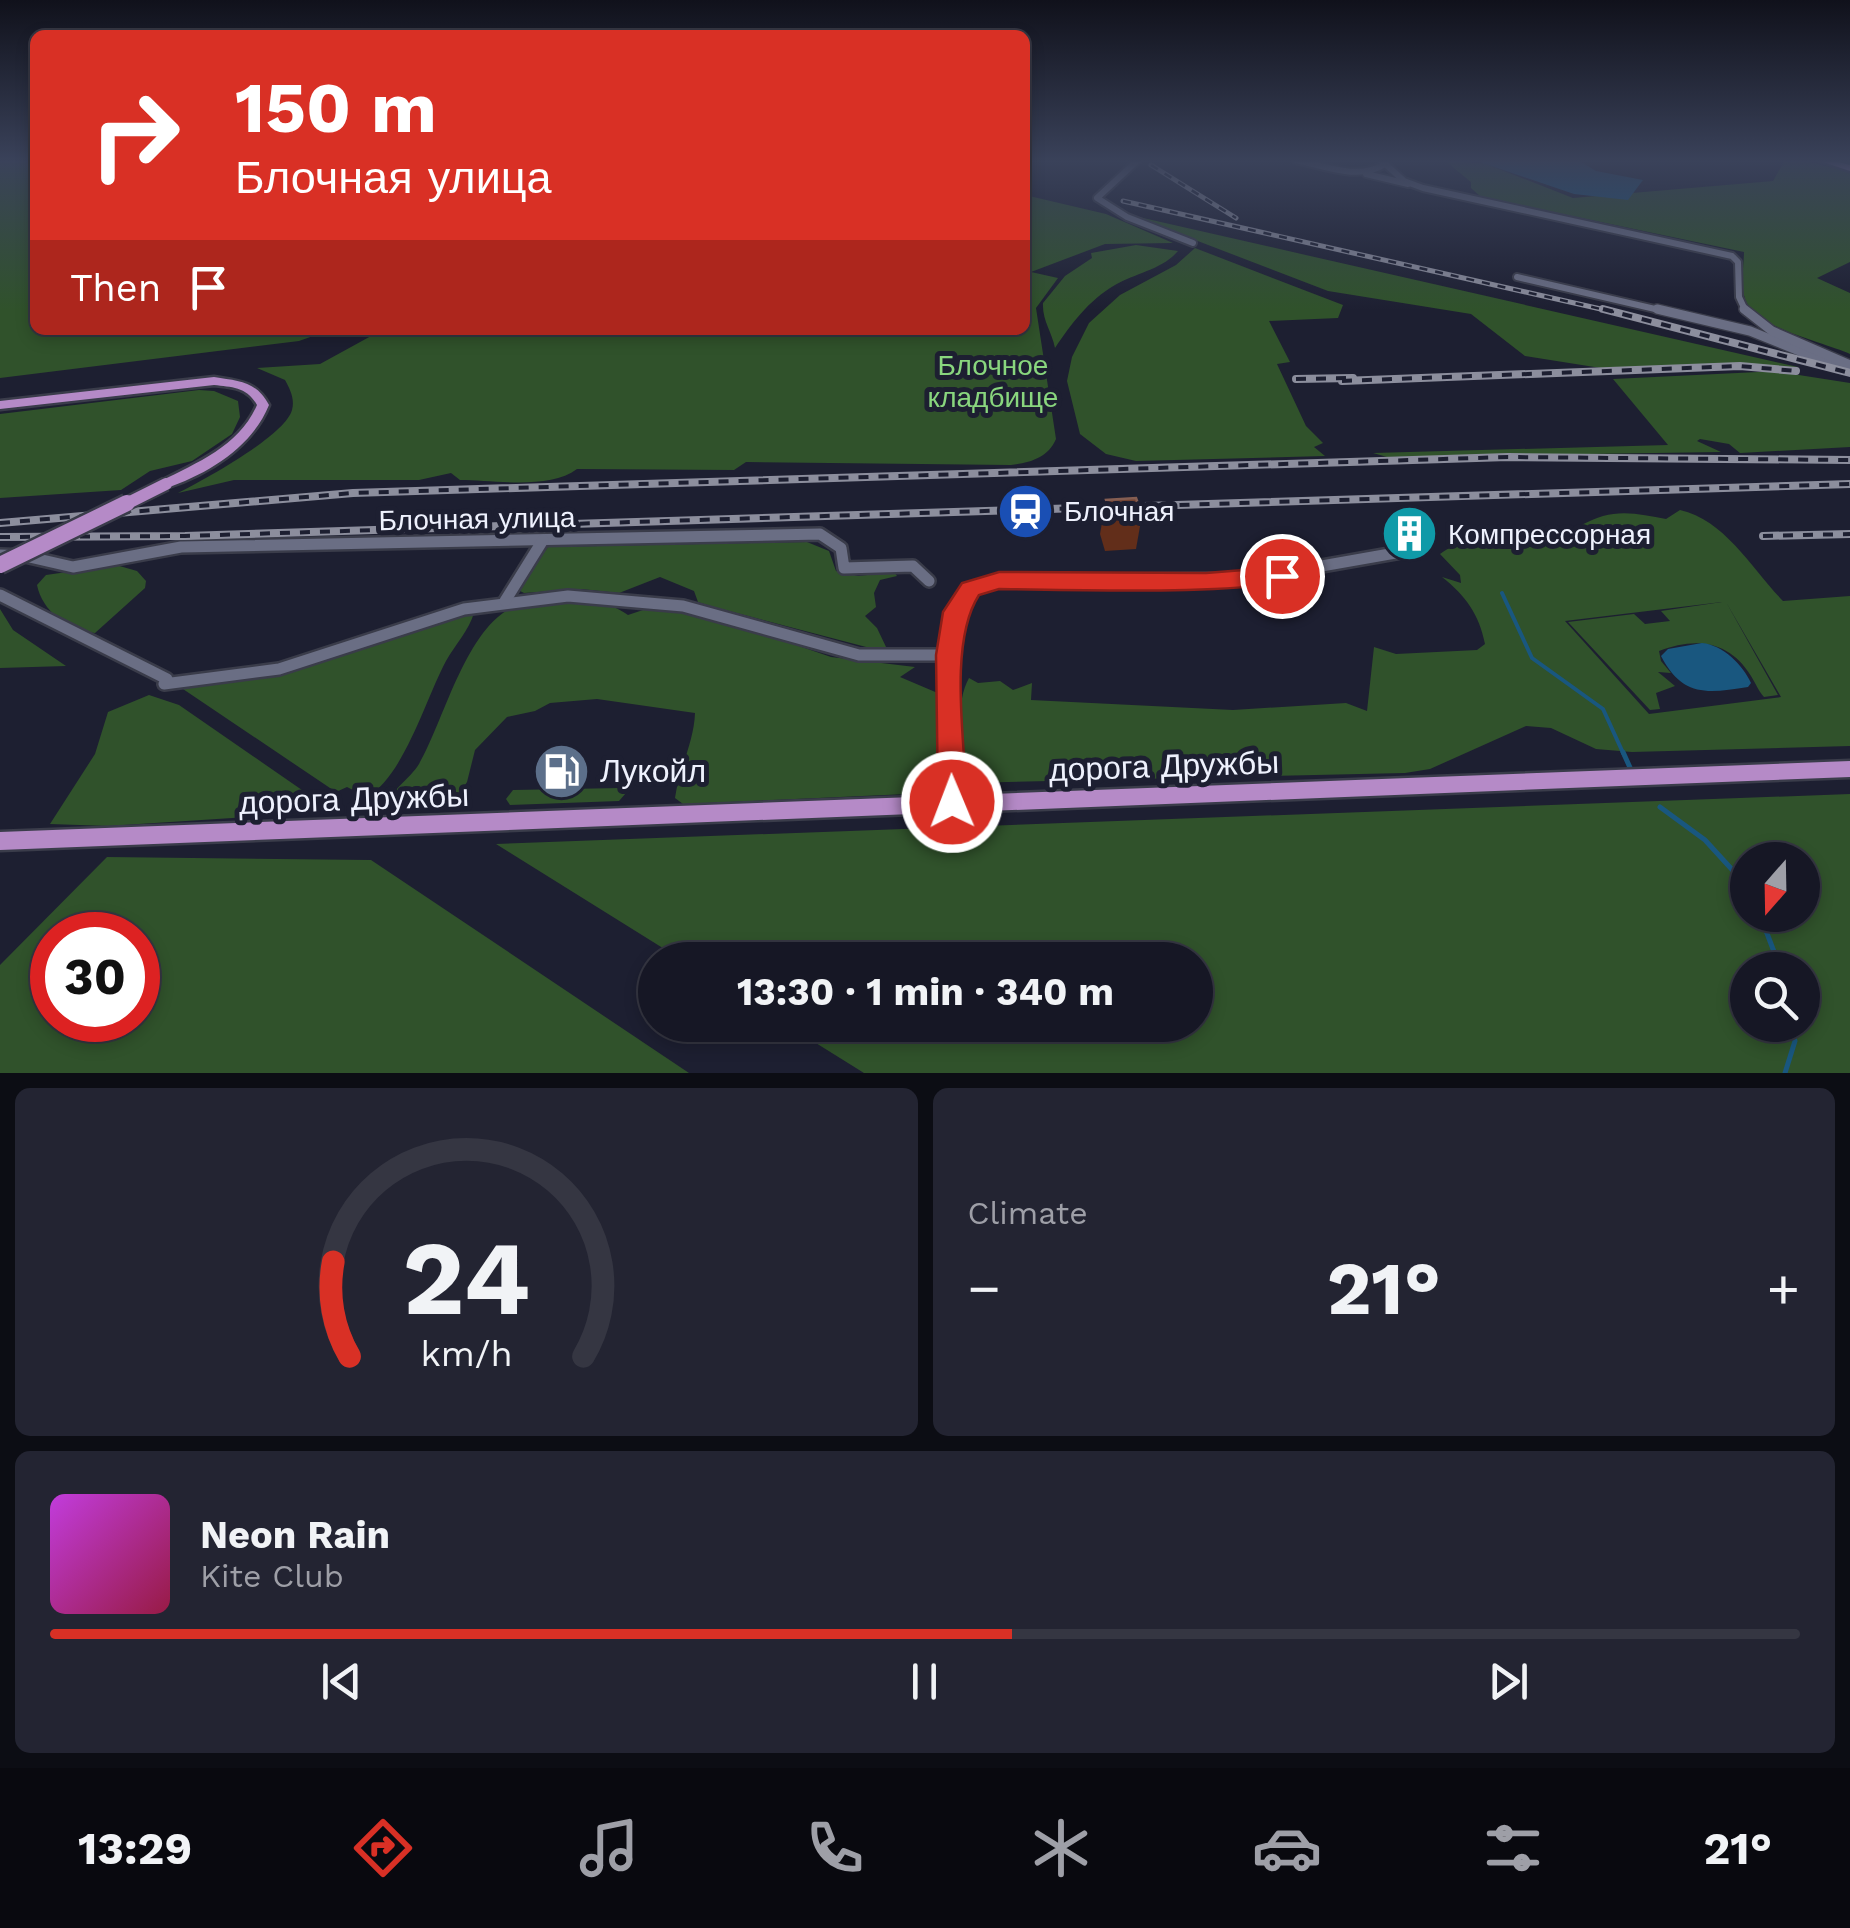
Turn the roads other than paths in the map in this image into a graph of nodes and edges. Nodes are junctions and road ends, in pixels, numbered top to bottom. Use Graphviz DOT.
graph roads {
  1 [pos="1116,210"];
  2 [pos="1524,210"];
  3 [pos="1193,244"];
  4 [pos="1517,277"];
  5 [pos="1850,368"];
  6 [pos="0,405"];
  7 [pos="543,540"];
  8 [pos="1401,552"];
  9 [pos="0,556"];
  10 [pos="0,565"];
  11 [pos="929,581"];
  12 [pos="0,595"];
  13 [pos="505,601"];
  14 [pos="949,655"];
  15 [pos="1850,769"];
  16 [pos="952,802"];
  17 [pos="0,842"];
  1 -- 3 [label="street"];
  2 -- 5 [label="street"];
  4 -- 5 [label="street"];
  6 -- 10 [label="main road, bridge"];
  7 -- 9 [label="street, Блочная улица"];
  7 -- 11 [label="street, Блочная улица"];
  7 -- 13 [label="street"];
  8 -- 14 [label="street"];
  12 -- 13 [label="street"];
  13 -- 14 [label="street"];
  14 -- 16 [label="street"];
  15 -- 16 [label="main road, дорога Дружбы"];
  16 -- 17 [label="main road, дорога Дружбы"];
}
